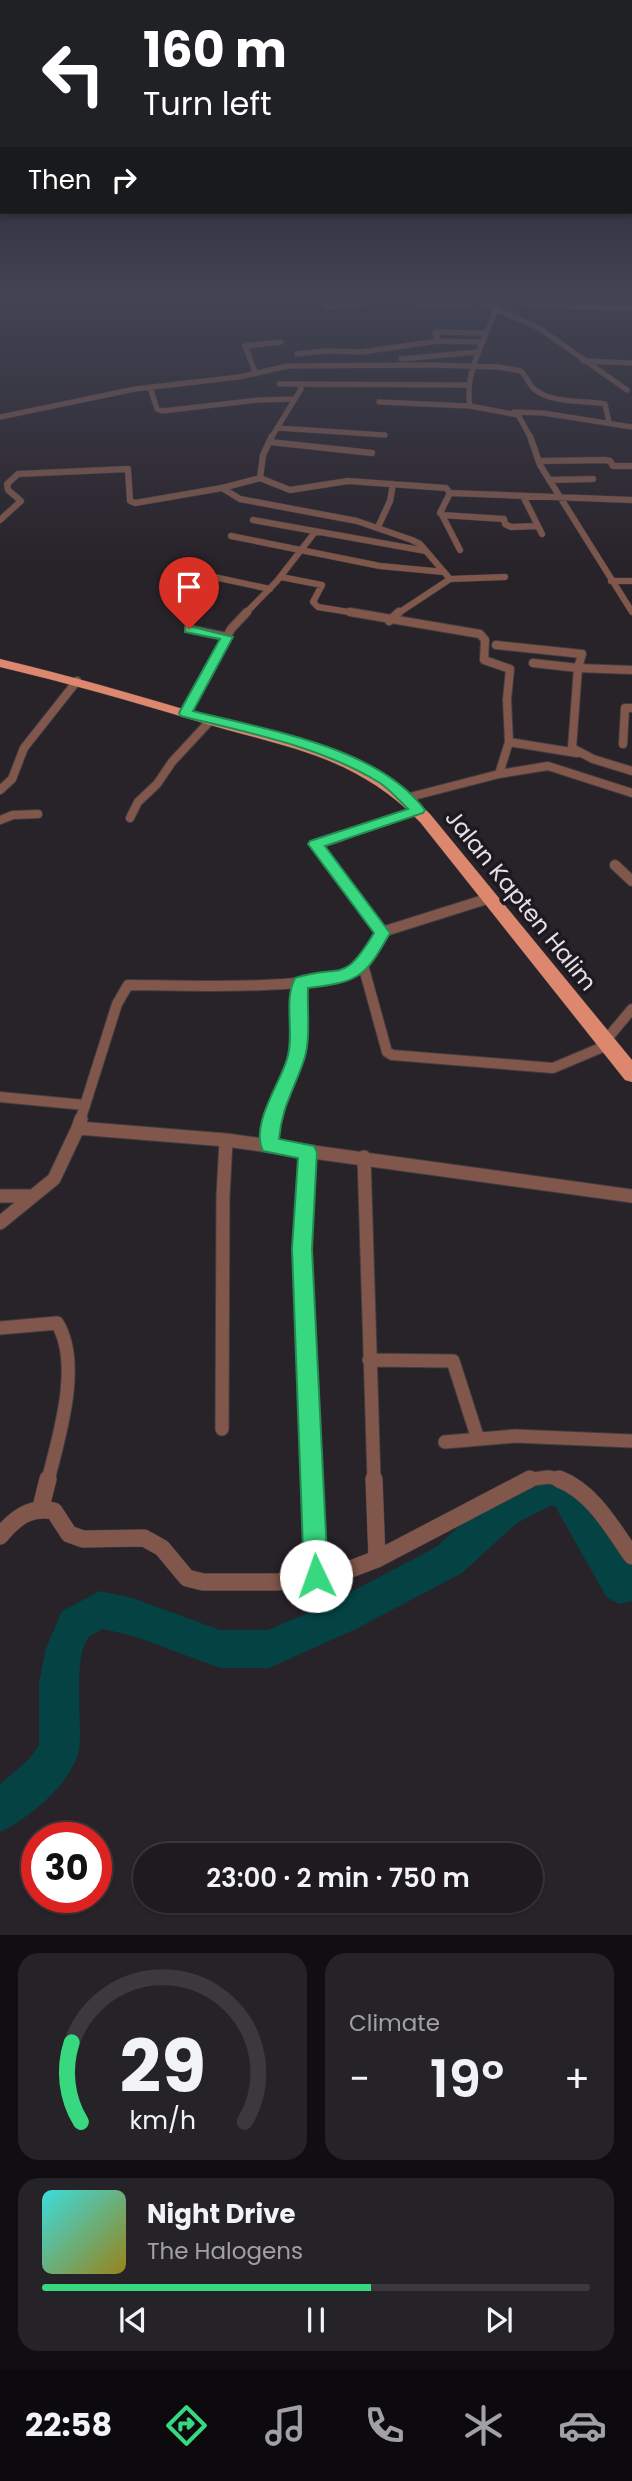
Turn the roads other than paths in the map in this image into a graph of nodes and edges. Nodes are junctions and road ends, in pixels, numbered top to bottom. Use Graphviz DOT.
graph roads {
  1 [pos="143,388"];
  2 [pos="150,388"];
  3 [pos="301,388"];
  4 [pos="469,388"];
  5 [pos="535,388"];
  6 [pos="624,388"];
  7 [pos="627,390"];
  8 [pos="604,393"];
  9 [pos="295,400"];
  10 [pos="379,402"];
  11 [pos="603,403"];
  12 [pos="470,406"];
  13 [pos="513,412"];
  14 [pos="0,417"];
  15 [pos="609,422"];
  16 [pos="632,427"];
  17 [pos="278,428"];
  18 [pos="385,435"];
  19 [pos="270,442"];
  20 [pos="372,453"];
  21 [pos="539,461"];
  22 [pos="632,466"];
  23 [pos="260,478"];
  24 [pos="593,479"];
  25 [pos="549,480"];
  26 [pos="393,484"];
  27 [pos="222,488"];
  28 [pos="314,488"];
  29 [pos="450,493"];
  30 [pos="523,496"];
  31 [pos="558,496"];
  32 [pos="632,500"];
  33 [pos="307,511"];
  34 [pos="442,515"];
  35 [pos="0,520"];
  36 [pos="253,520"];
  37 [pos="537,526"];
  38 [pos="378,527"];
  39 [pos="315,532"];
  40 [pos="542,534"];
  41 [pos="231,536"];
  42 [pos="302,549"];
  43 [pos="460,550"];
  44 [pos="426,551"];
  45 [pos="444,572"];
  46 [pos="281,576"];
  47 [pos="214,577"];
  48 [pos="506,577"];
  49 [pos="450,579"];
  50 [pos="611,581"];
  51 [pos="632,581"];
  52 [pos="270,589"];
  53 [pos="632,612"];
  54 [pos="389,621"];
  55 [pos="189,629"];
  56 [pos="227,637"];
  57 [pos="496,645"];
  58 [pos="0,663"];
  59 [pos="533,663"];
  60 [pos="578,668"];
  61 [pos="632,670"];
  62 [pos="77,681"];
  63 [pos="632,708"];
  64 [pos="186,713"];
  65 [pos="211,721"];
  66 [pos="509,742"];
  67 [pos="623,744"];
  68 [pos="577,753"];
  69 [pos="632,771"];
  70 [pos="499,774"];
  71 [pos="0,790"];
  72 [pos="632,793"];
  73 [pos="407,797"];
  74 [pos="418,810"];
  75 [pos="38,814"];
  76 [pos="130,818"];
  77 [pos="0,820"];
  78 [pos="615,864"];
  79 [pos="632,881"];
  80 [pos="490,898"];
  81 [pos="382,933"];
  82 [pos="363,965"];
  83 [pos="301,982"];
  84 [pos="632,1009"];
  85 [pos="608,1042"];
  86 [pos="632,1074"];
  87 [pos="0,1097"];
  88 [pos="83,1105"];
  89 [pos="78,1128"];
  90 [pos="226,1140"];
  91 [pos="269,1146"];
  92 [pos="307,1152"];
  93 [pos="364,1157"];
  94 [pos="0,1196"];
  95 [pos="33,1196"];
  96 [pos="632,1196"];
  97 [pos="0,1223"];
  98 [pos="0,1328"];
  99 [pos="369,1360"];
  100 [pos="222,1429"];
  101 [pos="477,1436"];
  102 [pos="632,1441"];
  103 [pos="445,1442"];
  104 [pos="41,1507"];
  105 [pos="0,1536"];
  106 [pos="632,1556"];
  107 [pos="377,1559"];
  108 [pos="316,1576"];
  1 -- 14 [label="street"];
  2 -- 9 [label="street"];
  3 -- 9 [label="street"];
  4 -- 12 [label="street"];
  5 -- 11 [label="street"];
  6 -- 7 [label="street"];
  8 -- 11 [label="street"];
  9 -- 17 [label="street"];
  10 -- 12 [label="street"];
  11 -- 15 [label="street"];
  12 -- 13 [label="street"];
  13 -- 15 [label="street"];
  13 -- 21 [label="street"];
  15 -- 16 [label="street"];
  17 -- 18 [label="street"];
  17 -- 19 [label="street"];
  19 -- 20 [label="street"];
  19 -- 23 [label="street"];
  21 -- 22 [label="street"];
  21 -- 25 [label="street"];
  23 -- 27 [label="street"];
  23 -- 28 [label="street"];
  24 -- 25 [label="street"];
  25 -- 31 [label="street"];
  26 -- 28 [label="street"];
  26 -- 29 [label="street"];
  26 -- 38 [label="street"];
  27 -- 33 [label="street"];
  27 -- 35 [label="street"];
  28 -- 33 [label="street"];
  29 -- 30 [label="street"];
  29 -- 34 [label="street"];
  30 -- 31 [label="street"];
  30 -- 37 [label="street"];
  31 -- 32 [label="street"];
  31 -- 50 [label="street"];
  33 -- 38 [label="street"];
  34 -- 37 [label="street"];
  34 -- 43 [label="street"];
  36 -- 39 [label="street"];
  37 -- 40 [label="street"];
  38 -- 44 [label="street"];
  39 -- 42 [label="street"];
  39 -- 44 [label="street"];
  41 -- 42 [label="street"];
  42 -- 45 [label="street"];
  42 -- 46 [label="street"];
  44 -- 45 [label="street"];
  45 -- 49 [label="street"];
  46 -- 52 [label="street"];
  46 -- 54 [label="street"];
  47 -- 52 [label="street"];
  48 -- 49 [label="street"];
  49 -- 54 [label="street"];
  50 -- 51 [label="street"];
  50 -- 53 [label="street"];
  52 -- 56 [label="street"];
  54 -- 66 [label="street"];
  55 -- 56 [label="street"];
  56 -- 64 [label="street"];
  57 -- 60 [label="street"];
  58 -- 62 [label="main road, Jalan Kapten Halim"];
  59 -- 60 [label="street"];
  60 -- 61 [label="street"];
  60 -- 68 [label="street"];
  62 -- 64 [label="main road, Jalan Kapten Halim"];
  62 -- 71 [label="street"];
  63 -- 67 [label="street"];
  64 -- 65 [label="main road, Jalan Kapten Halim"];
  65 -- 73 [label="main road, Jalan Kapten Halim"];
  65 -- 76 [label="street"];
  66 -- 68 [label="street"];
  66 -- 70 [label="street"];
  68 -- 69 [label="street"];
  70 -- 72 [label="street"];
  70 -- 73 [label="street"];
  73 -- 74 [label="main road, Jalan Kapten Halim"];
  74 -- 80 [label="main road, Jalan Kapten Halim"];
  74 -- 81 [label="street"];
  75 -- 77 [label="street"];
  78 -- 79 [label="street"];
  80 -- 81 [label="street"];
  80 -- 85 [label="main road, Jalan Kapten Halim"];
  81 -- 82 [label="street"];
  82 -- 83 [label="street"];
  82 -- 85 [label="street"];
  83 -- 88 [label="street"];
  83 -- 91 [label="street"];
  84 -- 85 [label="street"];
  85 -- 86 [label="main road, Jalan Kapten Halim"];
  87 -- 88 [label="street"];
  88 -- 89 [label="street"];
  89 -- 90 [label="street"];
  89 -- 95 [label="street"];
  90 -- 91 [label="street"];
  90 -- 100 [label="street"];
  91 -- 92 [label="street"];
  92 -- 93 [label="street"];
  92 -- 108 [label="street"];
  93 -- 96 [label="street"];
  93 -- 99 [label="street"];
  94 -- 95 [label="street"];
  95 -- 97 [label="street"];
  98 -- 104 [label="street"];
  99 -- 101 [label="street"];
  99 -- 107 [label="street"];
  101 -- 102 [label="street"];
  101 -- 103 [label="street"];
  104 -- 105 [label="street"];
  104 -- 108 [label="street"];
  106 -- 107 [label="street"];
  107 -- 108 [label="street"];
}
